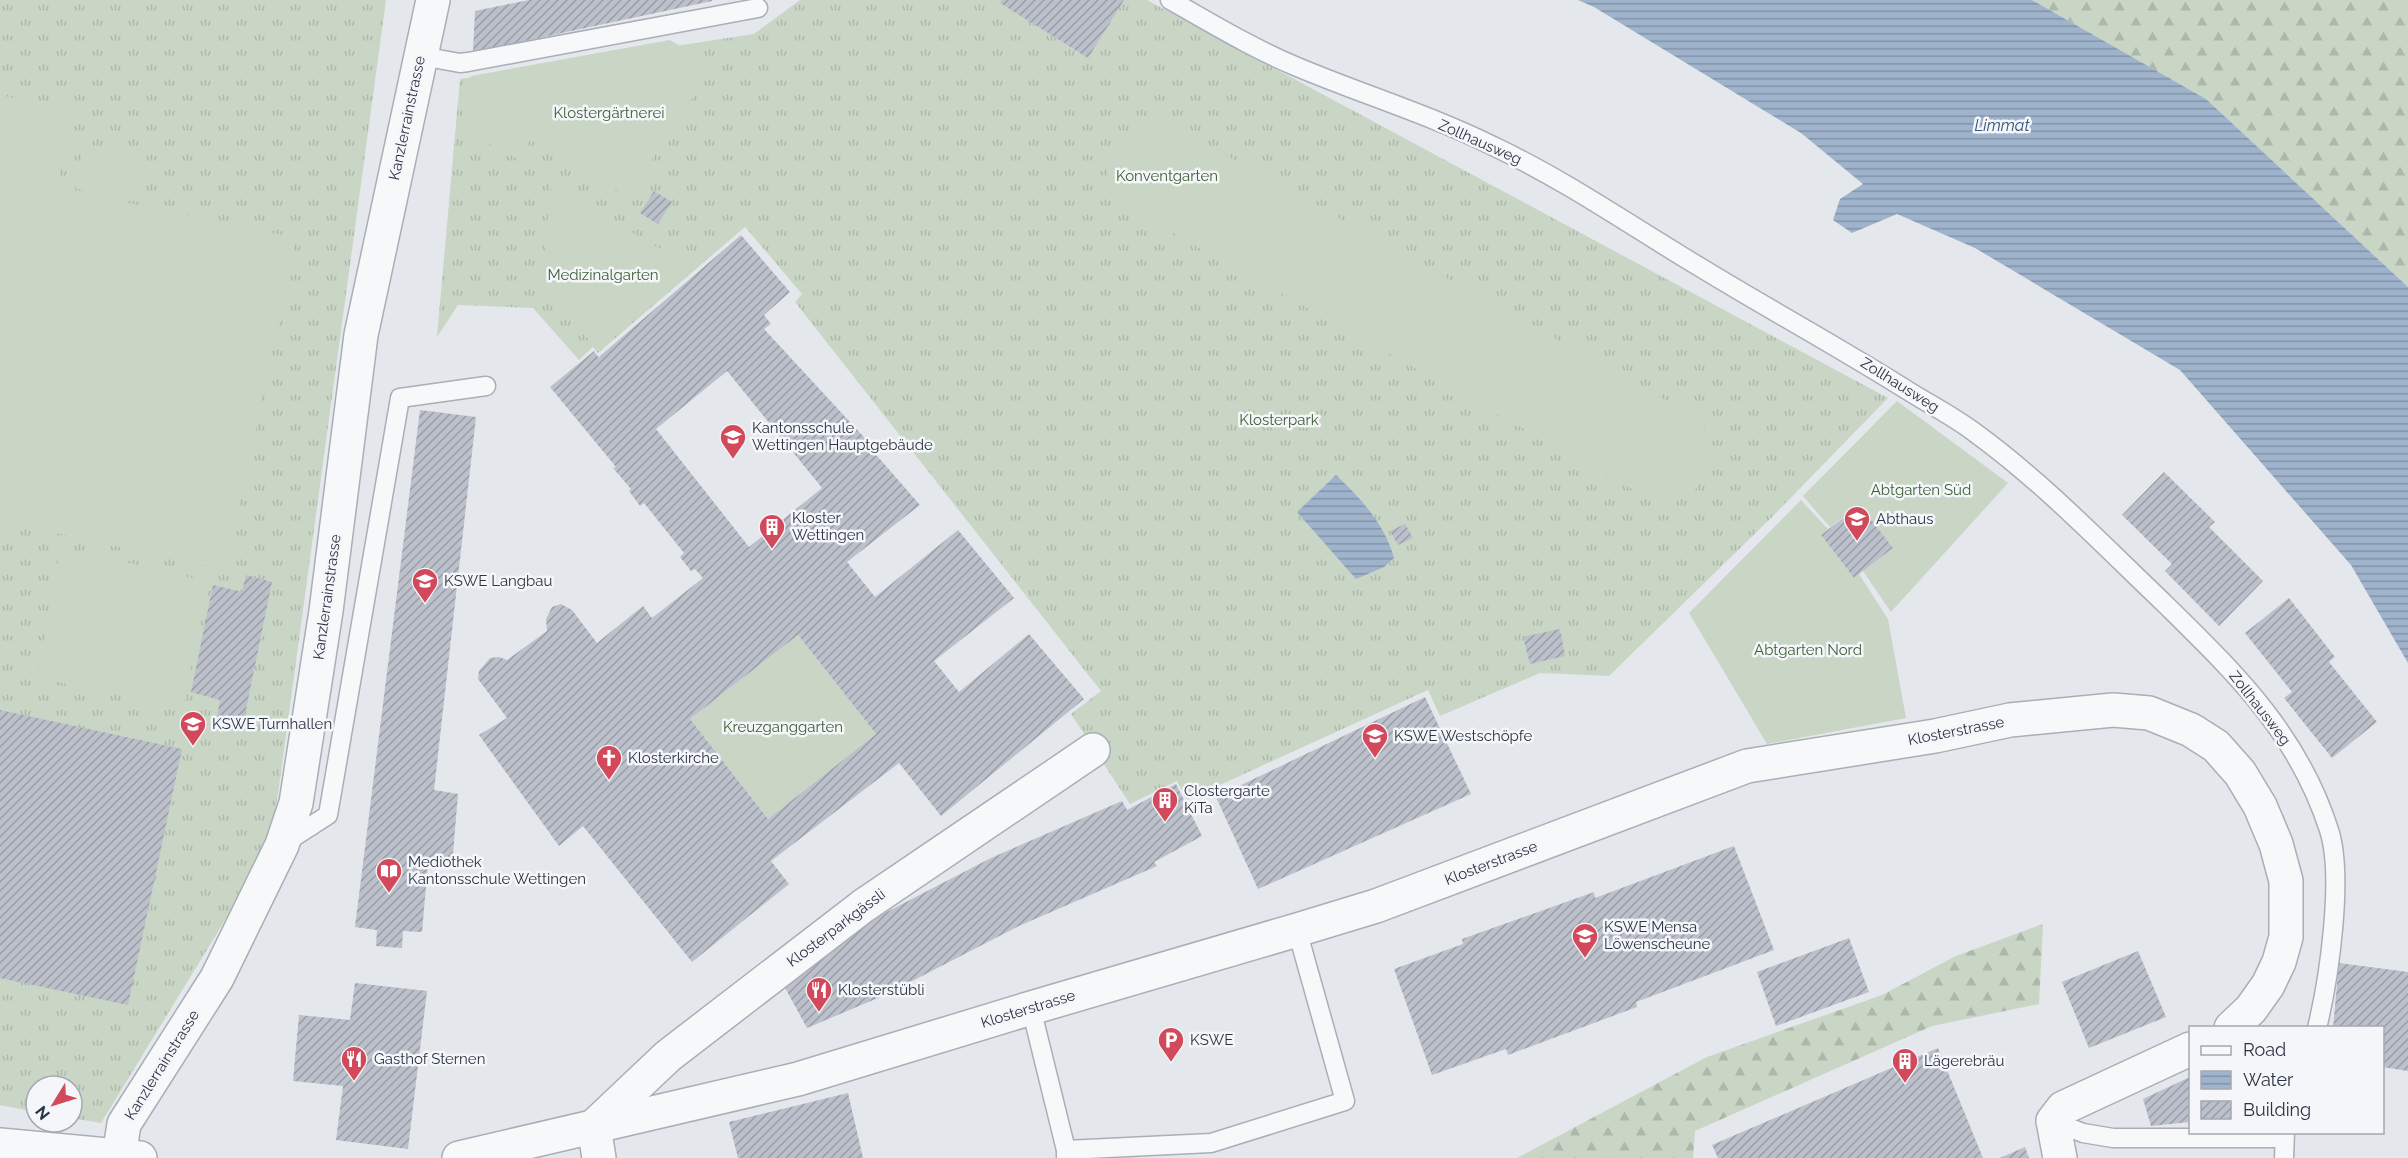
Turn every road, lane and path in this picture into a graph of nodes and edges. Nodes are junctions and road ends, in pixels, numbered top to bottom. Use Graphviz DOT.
graph roads {
  1 [pos="433,0"];
  2 [pos="1170,0"];
  3 [pos="758,8"];
  4 [pos="421,56"];
  5 [pos="486,386"];
  6 [pos="1093,750"];
  7 [pos="282,845"];
  8 [pos="1297,930"];
  9 [pos="1031,1008"];
  10 [pos="2233,1026"];
  11 [pos="2318,1026"];
  12 [pos="2189,1049"];
  13 [pos="2053,1121"];
  14 [pos="2284,1135"];
  15 [pos="597,1142"];
  16 [pos="0,1146"];
  17 [pos="1066,1154"];
  18 [pos="129,1157"];
  19 [pos="459,1158"];
  20 [pos="2060,1158"];
  21 [pos="2284,1158"];
  1 -- 4 [label="street, Kanzlerrainstrasse"];
  2 -- 11 [label="lane, Zollhausweg"];
  3 -- 4 [label="lane"];
  4 -- 7 [label="street, Kanzlerrainstrasse"];
  5 -- 7 [label="lane"];
  6 -- 15 [label="street, Klosterparkgässli"];
  7 -- 18 [label="street, Kanzlerrainstrasse"];
  8 -- 9 [label="street, Klosterstrasse"];
  8 -- 10 [label="street, Klosterstrasse"];
  8 -- 17 [label="lane"];
  9 -- 15 [label="street, Klosterstrasse"];
  9 -- 17 [label="lane"];
  12 -- 13 [label="street"];
  13 -- 14 [label="lane"];
  13 -- 20 [label="street"];
  14 -- 21 [label="lane"];
  15 -- 19 [label="street, Klosterstrasse"];
  16 -- 18 [label="street"];
}
